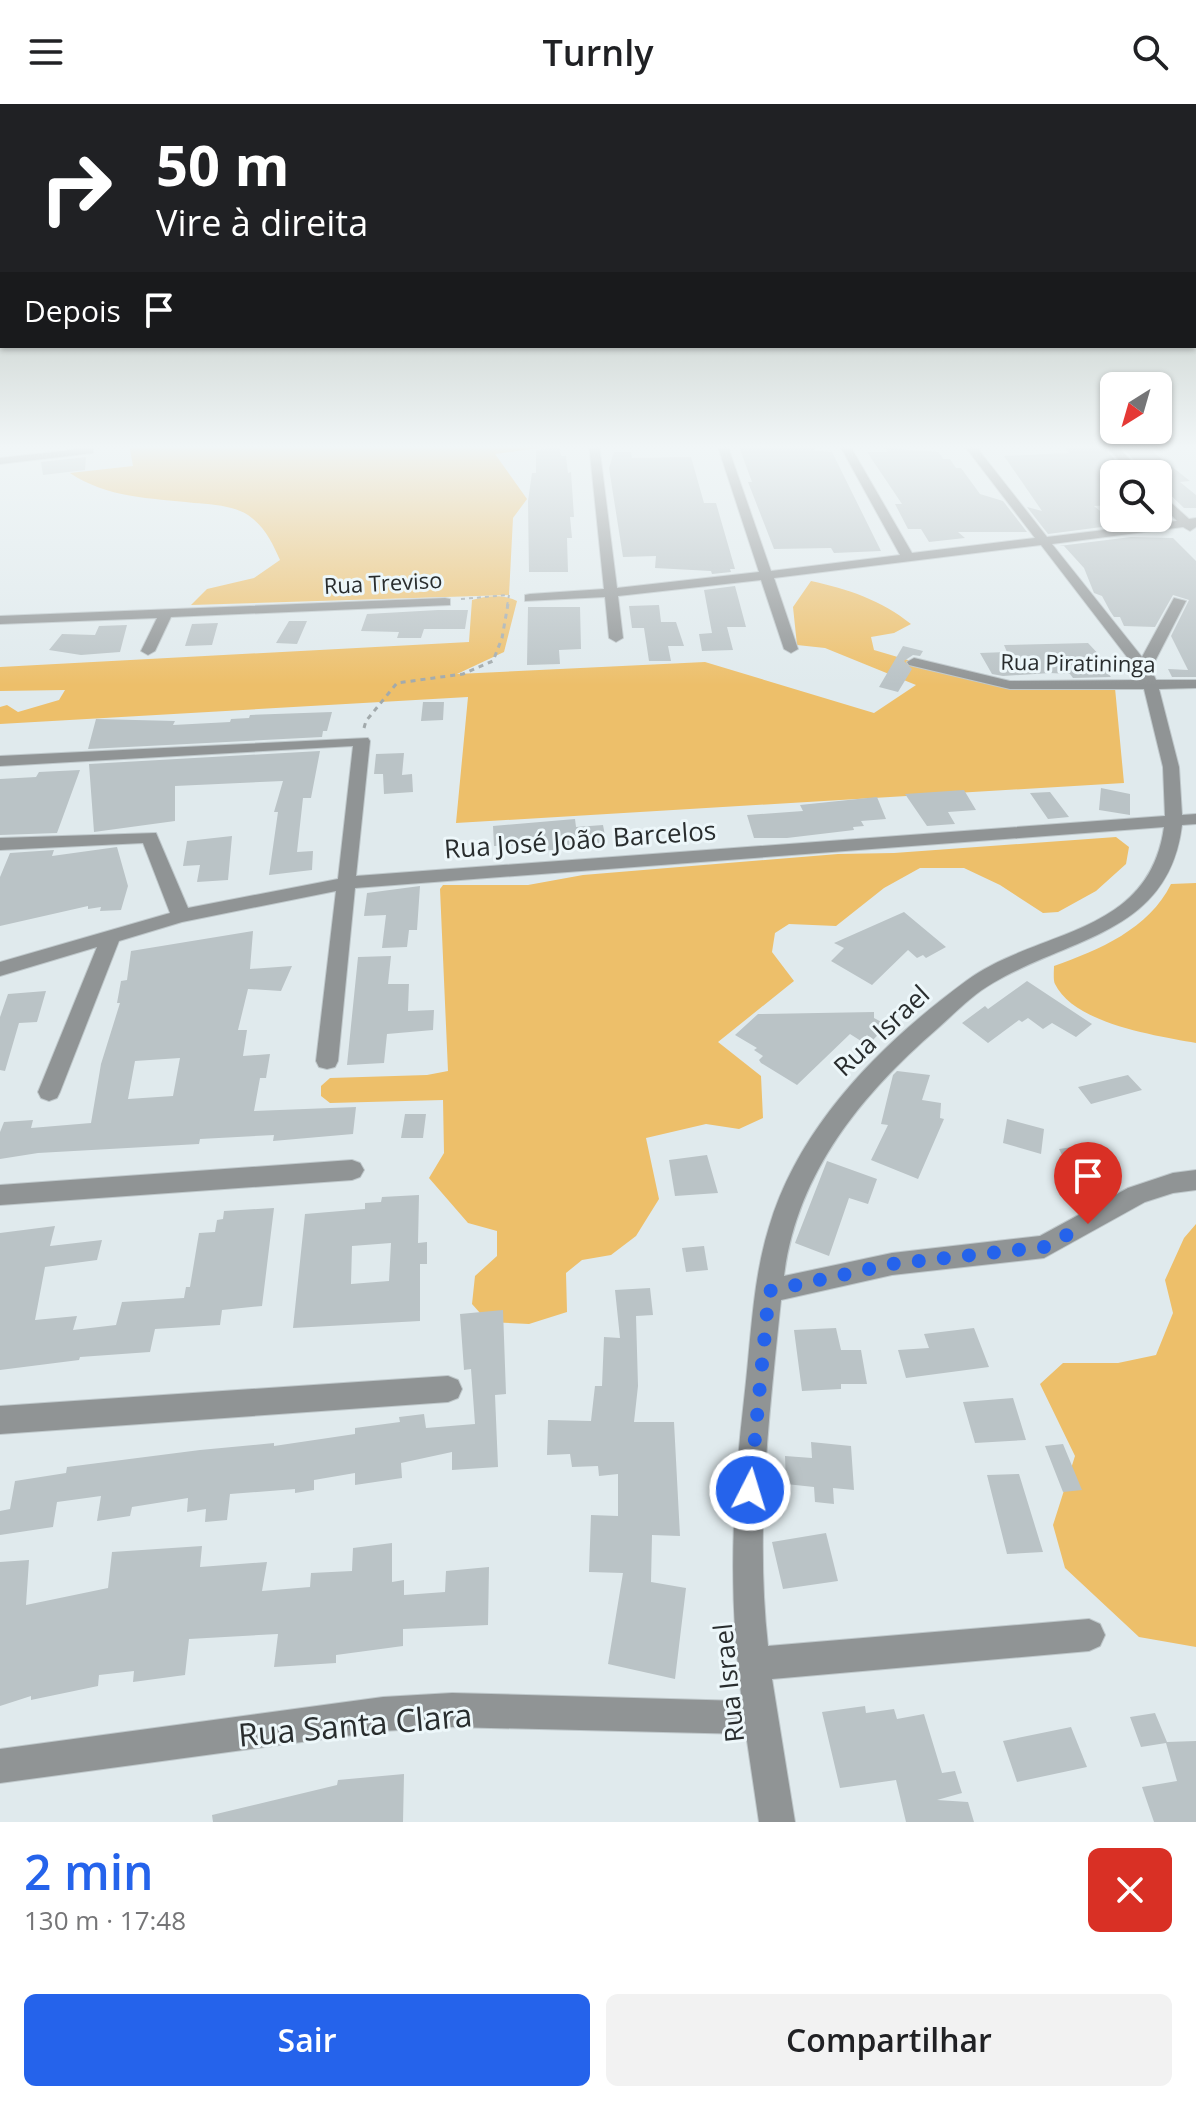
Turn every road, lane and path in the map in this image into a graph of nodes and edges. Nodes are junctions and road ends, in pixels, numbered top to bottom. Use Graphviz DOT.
graph roads {
  1 [pos="603,524"];
  2 [pos="749,524"];
  3 [pos="889,524"];
  4 [pos="1031,524"];
  5 [pos="1172,524"];
  6 [pos="1043,539"];
  7 [pos="908,557"];
  8 [pos="766,575"];
  9 [pos="611,594"];
  10 [pos="509,595"];
  11 [pos="530,598"];
  12 [pos="1179,601"];
  13 [pos="445,602"];
  14 [pos="166,613"];
  15 [pos="0,620"];
  16 [pos="616,638"];
  17 [pos="791,649"];
  18 [pos="148,651"];
  19 [pos="914,662"];
  20 [pos="1148,678"];
  21 [pos="1196,684"];
  22 [pos="362,741"];
  23 [pos="0,761"];
  24 [pos="1184,820"];
  25 [pos="0,844"];
  26 [pos="346,883"];
  27 [pos="181,916"];
  28 [pos="111,936"];
  29 [pos="0,969"];
  30 [pos="327,1061"];
  31 [pos="49,1092"];
  32 [pos="352,1170"];
  33 [pos="1196,1180"];
  34 [pos="0,1195"];
  35 [pos="769,1291"];
  36 [pos="448,1389"];
  37 [pos="0,1420"];
  38 [pos="1089,1635"];
  39 [pos="754,1664"];
  40 [pos="759,1718"];
  41 [pos="0,1766"];
  42 [pos="777,1822"];
  1 -- 9 [label="street"];
  2 -- 8 [label="street"];
  3 -- 7 [label="street"];
  4 -- 6 [label="street, Rua Israel"];
  5 -- 6 [label="street"];
  6 -- 7 [label="street"];
  6 -- 20 [label="street, Rua Israel"];
  7 -- 8 [label="street"];
  8 -- 9 [label="street"];
  8 -- 17 [label="street"];
  9 -- 11 [label="street"];
  9 -- 16 [label="street"];
  10 -- 11 [label="path, Rua Treviso"];
  10 -- 13 [label="path, Rua Treviso"];
  10 -- 22 [label="path"];
  12 -- 20 [label="street"];
  13 -- 14 [label="street, Rua Treviso"];
  14 -- 15 [label="street, Rua Treviso"];
  14 -- 18 [label="street"];
  19 -- 20 [label="street, Rua Piratininga"];
  20 -- 21 [label="street, Rua Piratininga"];
  20 -- 24 [label="street, Rua Israel"];
  22 -- 23 [label="street"];
  22 -- 26 [label="street"];
  24 -- 26 [label="street, Rua José João Barcelos"];
  24 -- 35 [label="street, Rua Israel"];
  25 -- 27 [label="street"];
  26 -- 27 [label="street, Rua José João Barcelos"];
  26 -- 30 [label="street"];
  27 -- 28 [label="street, Rua José João Barcelos"];
  28 -- 29 [label="street, Rua José João Barcelos"];
  28 -- 31 [label="street"];
  32 -- 34 [label="street"];
  33 -- 35 [label="street"];
  35 -- 39 [label="street, Rua Israel"];
  36 -- 37 [label="street"];
  38 -- 39 [label="street"];
  39 -- 40 [label="street, Rua Israel"];
  40 -- 41 [label="street, Rua Santa Clara"];
  40 -- 42 [label="street, Rua Israel"];
}
